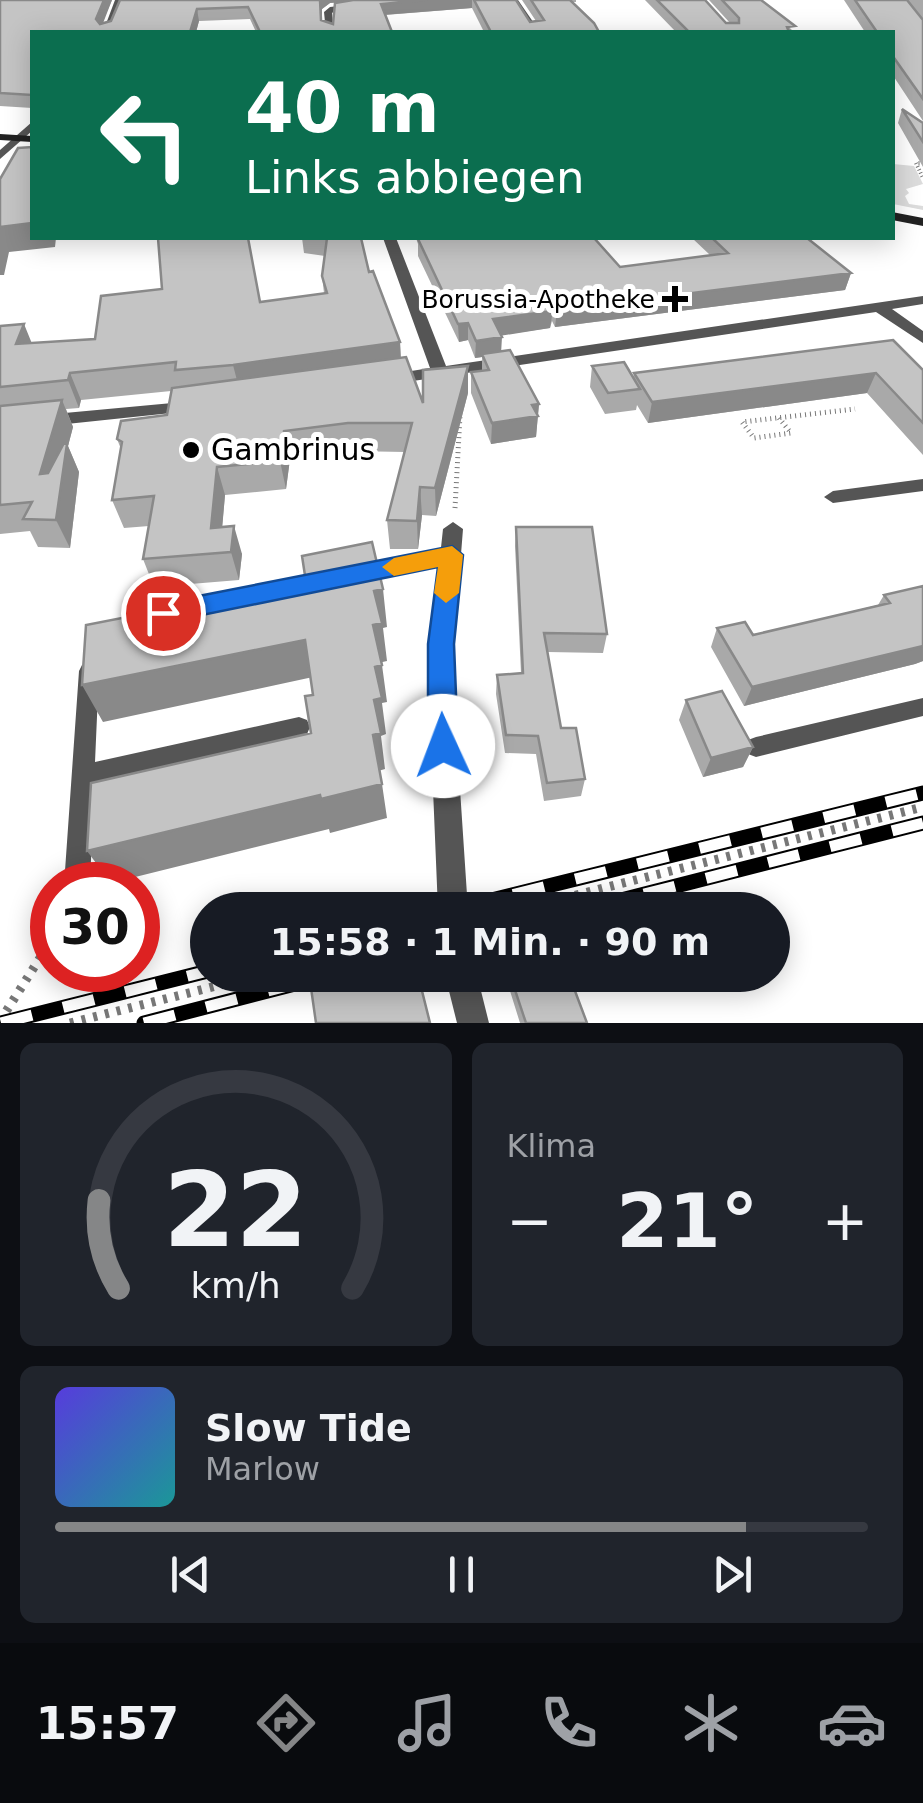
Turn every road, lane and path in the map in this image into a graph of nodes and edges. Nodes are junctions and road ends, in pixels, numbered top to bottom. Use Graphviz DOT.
graph roads {
  1 [pos="118,0"];
  2 [pos="413,0"];
  3 [pos="514,0"];
  4 [pos="108,30"];
  5 [pos="330,30"];
  6 [pos="535,30"];
  7 [pos="0,138"];
  8 [pos="26,139"];
  9 [pos="0,156"];
  10 [pos="923,163"];
  11 [pos="923,178"];
  12 [pos="895,217"];
  13 [pos="923,222"];
  14 [pos="389,240"];
  15 [pos="923,300"];
  16 [pos="878,306"];
  17 [pos="923,338"];
  18 [pos="445,372"];
  19 [pos="367,383"];
  20 [pos="222,403"];
  21 [pos="805,404"];
  22 [pos="856,409"];
  23 [pos="813,414"];
  24 [pos="779,418"];
  25 [pos="0,425"];
  26 [pos="923,484"];
  27 [pos="834,497"];
  28 [pos="453,529"];
  29 [pos="452,555"];
  30 [pos="338,578"];
  31 [pos="90,646"];
  32 [pos="923,707"];
  33 [pos="299,727"];
  34 [pos="756,747"];
  35 [pos="83,775"];
  36 [pos="923,806"];
  37 [pos="77,862"];
  38 [pos="452,892"];
  39 [pos="586,892"];
  40 [pos="30,975"];
  41 [pos="193,992"];
  42 [pos="465,992"];
  43 [pos="0,1022"];
  44 [pos="70,1023"];
  45 [pos="473,1023"];
  1 -- 4 [label="street"];
  2 -- 5 [label="street"];
  3 -- 6 [label="street"];
  7 -- 8 [label="main road"];
  8 -- 9 [label="street"];
  10 -- 11 [label="path"];
  12 -- 13 [label="main road"];
  14 -- 18 [label="street"];
  15 -- 16 [label="street"];
  16 -- 17 [label="street"];
  16 -- 18 [label="street"];
  18 -- 19 [label="street"];
  18 -- 28 [label="path"];
  20 -- 25 [label="street"];
  21 -- 23 [label="path"];
  22 -- 23 [label="path"];
  23 -- 24 [label="path"];
  24 -- 24 [label="path"];
  26 -- 27 [label="lane"];
  28 -- 29 [label="street"];
  29 -- 30 [label="lane"];
  29 -- 38 [label="street"];
  31 -- 35 [label="lane"];
  32 -- 34 [label="lane"];
  33 -- 35 [label="lane"];
  35 -- 37 [label="lane"];
  36 -- 39 [label="path"];
  40 -- 43 [label="path"];
  41 -- 44 [label="path"];
  42 -- 45 [label="street"];
}
